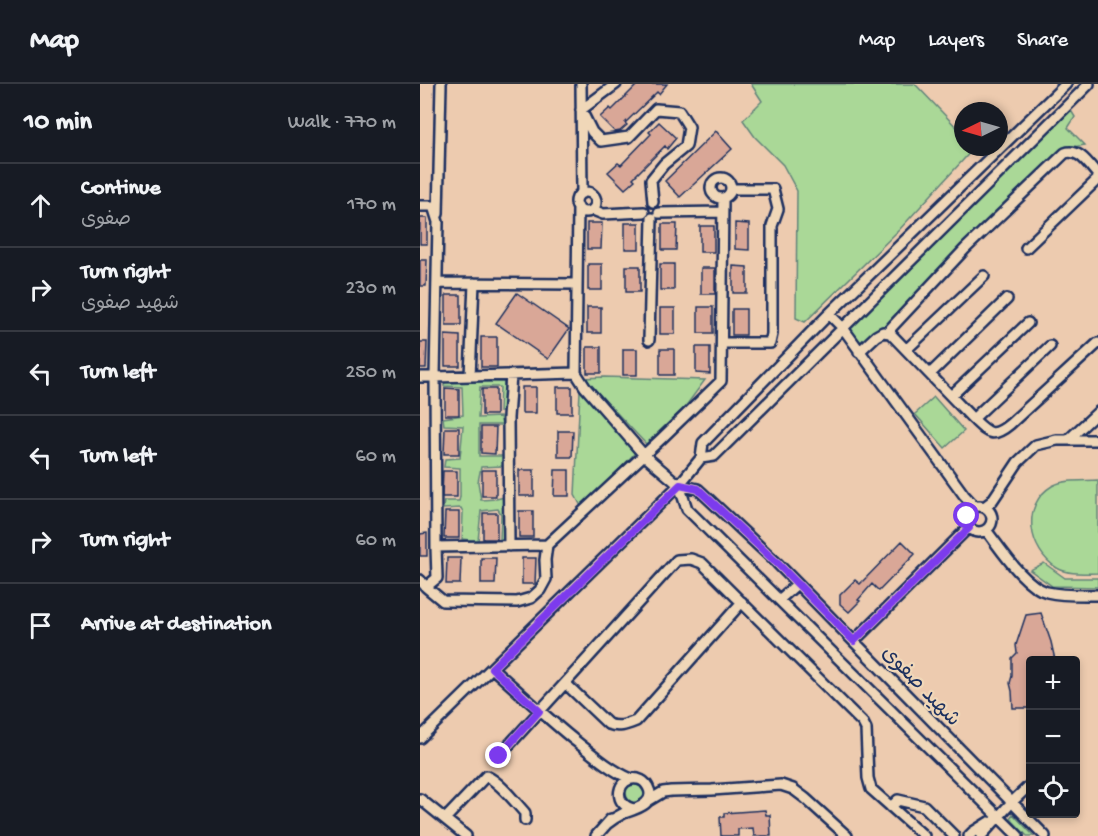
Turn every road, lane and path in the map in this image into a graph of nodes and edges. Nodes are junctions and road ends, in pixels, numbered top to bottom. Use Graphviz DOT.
graph roads {
  1 [pos="441,84"];
  2 [pos="581,84"];
  3 [pos="616,84"];
  4 [pos="1066,84"];
  5 [pos="1089,84"];
  6 [pos="581,110"];
  7 [pos="1098,177"];
  8 [pos="731,189"];
  9 [pos="582,193"];
  10 [pos="723,199"];
  11 [pos="420,206"];
  12 [pos="578,207"];
  13 [pos="593,210"];
  14 [pos="722,212"];
  15 [pos="652,214"];
  16 [pos="438,222"];
  17 [pos="1026,248"];
  18 [pos="984,276"];
  19 [pos="436,283"];
  20 [pos="474,283"];
  21 [pos="577,284"];
  22 [pos="1007,299"];
  23 [pos="829,314"];
  24 [pos="1028,322"];
  25 [pos="843,328"];
  26 [pos="890,333"];
  27 [pos="649,340"];
  28 [pos="722,343"];
  29 [pos="1098,343"];
  30 [pos="1050,346"];
  31 [pos="907,350"];
  32 [pos="859,352"];
  33 [pos="576,374"];
  34 [pos="930,374"];
  35 [pos="511,375"];
  36 [pos="470,376"];
  37 [pos="420,377"];
  38 [pos="435,377"];
  39 [pos="951,396"];
  40 [pos="1098,412"];
  41 [pos="973,419"];
  42 [pos="1068,440"];
  43 [pos="1098,440"];
  44 [pos="644,455"];
  45 [pos="701,458"];
  46 [pos="680,485"];
  47 [pos="979,507"];
  48 [pos="969,528"];
  49 [pos="986,530"];
  50 [pos="547,545"];
  51 [pos="509,546"];
  52 [pos="436,547"];
  53 [pos="423,583"];
  54 [pos="797,584"];
  55 [pos="1098,595"];
  56 [pos="779,600"];
  57 [pos="742,602"];
  58 [pos="854,641"];
  59 [pos="492,668"];
  60 [pos="565,683"];
  61 [pos="539,711"];
  62 [pos="420,738"];
  63 [pos="499,756"];
  64 [pos="599,760"];
  65 [pos="631,779"];
  66 [pos="645,782"];
  67 [pos="1026,789"];
  68 [pos="671,791"];
  69 [pos="621,798"];
  70 [pos="420,800"];
  71 [pos="648,801"];
  72 [pos="1012,802"];
  73 [pos="891,807"];
  74 [pos="635,809"];
  75 [pos="999,817"];
  76 [pos="445,819"];
  77 [pos="525,819"];
  78 [pos="608,823"];
  79 [pos="466,836"];
  80 [pos="596,836"];
  81 [pos="847,836"];
  82 [pos="924,836"];
  83 [pos="954,836"];
  84 [pos="969,836"];
  85 [pos="981,836"];
  86 [pos="1018,836"];
  87 [pos="1045,836"];
  1 -- 16 [label="street"];
  2 -- 6 [label="street"];
  3 -- 6 [label="street"];
  4 -- 23 [label="street"];
  5 -- 25 [label="street"];
  6 -- 9 [label="street"];
  6 -- 15 [label="street"];
  7 -- 17 [label="street"];
  7 -- 26 [label="street"];
  8 -- 10 [label="street"];
  8 -- 10 [label="street"];
  8 -- 28 [label="street"];
  9 -- 12 [label="street"];
  9 -- 13 [label="street"];
  10 -- 14 [label="street"];
  11 -- 16 [label="street"];
  12 -- 13 [label="street"];
  12 -- 21 [label="street"];
  13 -- 15 [label="street"];
  14 -- 15 [label="street"];
  14 -- 28 [label="street"];
  15 -- 27 [label="street"];
  16 -- 19 [label="street"];
  18 -- 31 [label="street"];
  19 -- 20 [label="street"];
  19 -- 38 [label="street"];
  20 -- 21 [label="street"];
  20 -- 36 [label="street"];
  21 -- 33 [label="street"];
  22 -- 34 [label="street"];
  23 -- 25 [label="street"];
  23 -- 45 [label="street"];
  24 -- 39 [label="street"];
  25 -- 32 [label="street"];
  25 -- 45 [label="street"];
  26 -- 31 [label="street"];
  26 -- 32 [label="street"];
  28 -- 44 [label="street"];
  29 -- 41 [label="street"];
  30 -- 41 [label="street"];
  31 -- 34 [label="street"];
  32 -- 47 [label="street"];
  33 -- 35 [label="street"];
  33 -- 44 [label="street"];
  34 -- 39 [label="street"];
  35 -- 36 [label="street"];
  35 -- 51 [label="street"];
  36 -- 38 [label="street"];
  37 -- 38 [label="street"];
  38 -- 52 [label="street"];
  39 -- 41 [label="street"];
  40 -- 42 [label="street"];
  42 -- 43 [label="street"];
  42 -- 47 [label="street"];
  44 -- 46 [label="street"];
  44 -- 50 [label="street"];
  45 -- 46 [label="street"];
  46 -- 54 [label="street, شهید صفوی"];
  46 -- 56 [label="street, شهید صفوی"];
  46 -- 59 [label="street"];
  47 -- 48 [label="street"];
  47 -- 49 [label="street"];
  48 -- 49 [label="street"];
  48 -- 58 [label="street"];
  49 -- 55 [label="street"];
  50 -- 51 [label="street"];
  50 -- 53 [label="street"];
  51 -- 52 [label="street"];
  52 -- 53 [label="street"];
  54 -- 56 [label="street"];
  54 -- 58 [label="street, شهید صفوی"];
  56 -- 75 [label="street, شهید صفوی"];
  57 -- 60 [label="street"];
  57 -- 60 [label="street"];
  57 -- 73 [label="street"];
  58 -- 72 [label="street, شهید صفوی"];
  59 -- 61 [label="street"];
  59 -- 62 [label="street"];
  60 -- 61 [label="street"];
  61 -- 63 [label="street"];
  61 -- 64 [label="street"];
  64 -- 65 [label="street"];
  64 -- 69 [label="street"];
  65 -- 66 [label="street"];
  65 -- 69 [label="street"];
  66 -- 68 [label="street"];
  66 -- 71 [label="street"];
  67 -- 72 [label="street"];
  68 -- 71 [label="street"];
  68 -- 81 [label="street"];
  69 -- 74 [label="street"];
  69 -- 78 [label="street"];
  70 -- 76 [label="street"];
  71 -- 74 [label="street"];
  72 -- 75 [label="street"];
  72 -- 87 [label="street, شهید صفوی"];
  73 -- 82 [label="street"];
  73 -- 83 [label="street"];
  74 -- 78 [label="street"];
  75 -- 84 [label="street"];
  75 -- 85 [label="street"];
  75 -- 86 [label="street, شهید صفوی"];
  76 -- 77 [label="street"];
  76 -- 79 [label="street"];
  78 -- 80 [label="street"];
}
